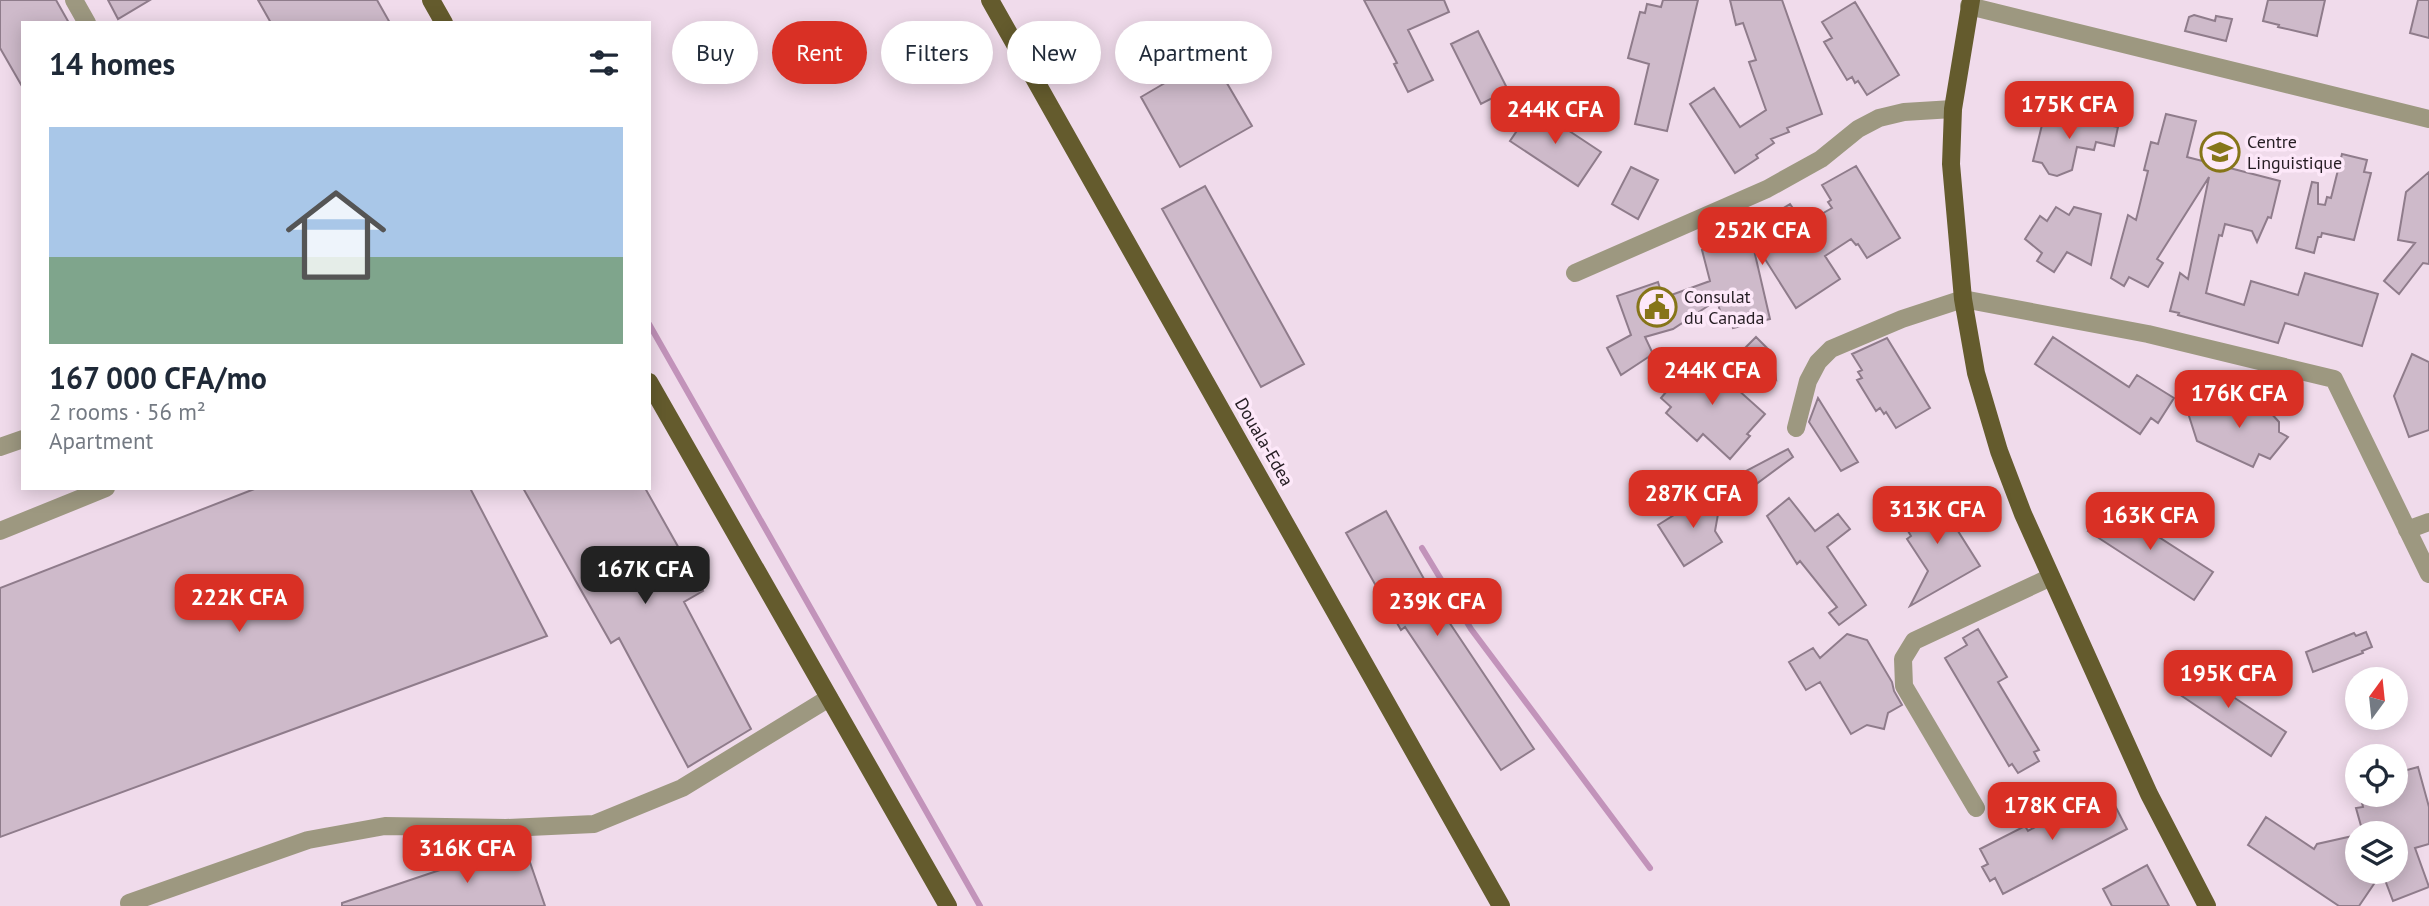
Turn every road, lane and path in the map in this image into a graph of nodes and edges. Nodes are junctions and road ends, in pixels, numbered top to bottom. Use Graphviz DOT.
graph roads {
  1 [pos="74,0"];
  2 [pos="432,0"];
  3 [pos="990,0"];
  4 [pos="1970,3"];
  5 [pos="86,21"];
  6 [pos="443,21"];
  7 [pos="1953,109"];
  8 [pos="2429,119"];
  9 [pos="1575,274"];
  10 [pos="1963,299"];
  11 [pos="651,386"];
  12 [pos="1796,428"];
  13 [pos="21,440"];
  14 [pos="0,447"];
  15 [pos="101,490"];
  16 [pos="2429,522"];
  17 [pos="2407,530"];
  18 [pos="0,531"];
  19 [pos="2429,574"];
  20 [pos="2051,577"];
  21 [pos="829,698"];
  22 [pos="1976,808"];
  23 [pos="129,903"];
  24 [pos="947,906"];
  25 [pos="1501,906"];
  26 [pos="2207,906"];
  1 -- 5 [label="street"];
  2 -- 6 [label="main road"];
  3 -- 25 [label="main road, Douala-Edea"];
  4 -- 7 [label="main road"];
  4 -- 8 [label="street"];
  7 -- 9 [label="street"];
  7 -- 10 [label="main road"];
  10 -- 12 [label="street"];
  10 -- 17 [label="street"];
  10 -- 20 [label="main road"];
  11 -- 21 [label="main road"];
  13 -- 14 [label="street"];
  15 -- 18 [label="street"];
  16 -- 17 [label="street"];
  17 -- 19 [label="street"];
  20 -- 22 [label="street"];
  20 -- 26 [label="main road"];
  21 -- 23 [label="street"];
  21 -- 24 [label="main road"];
}
